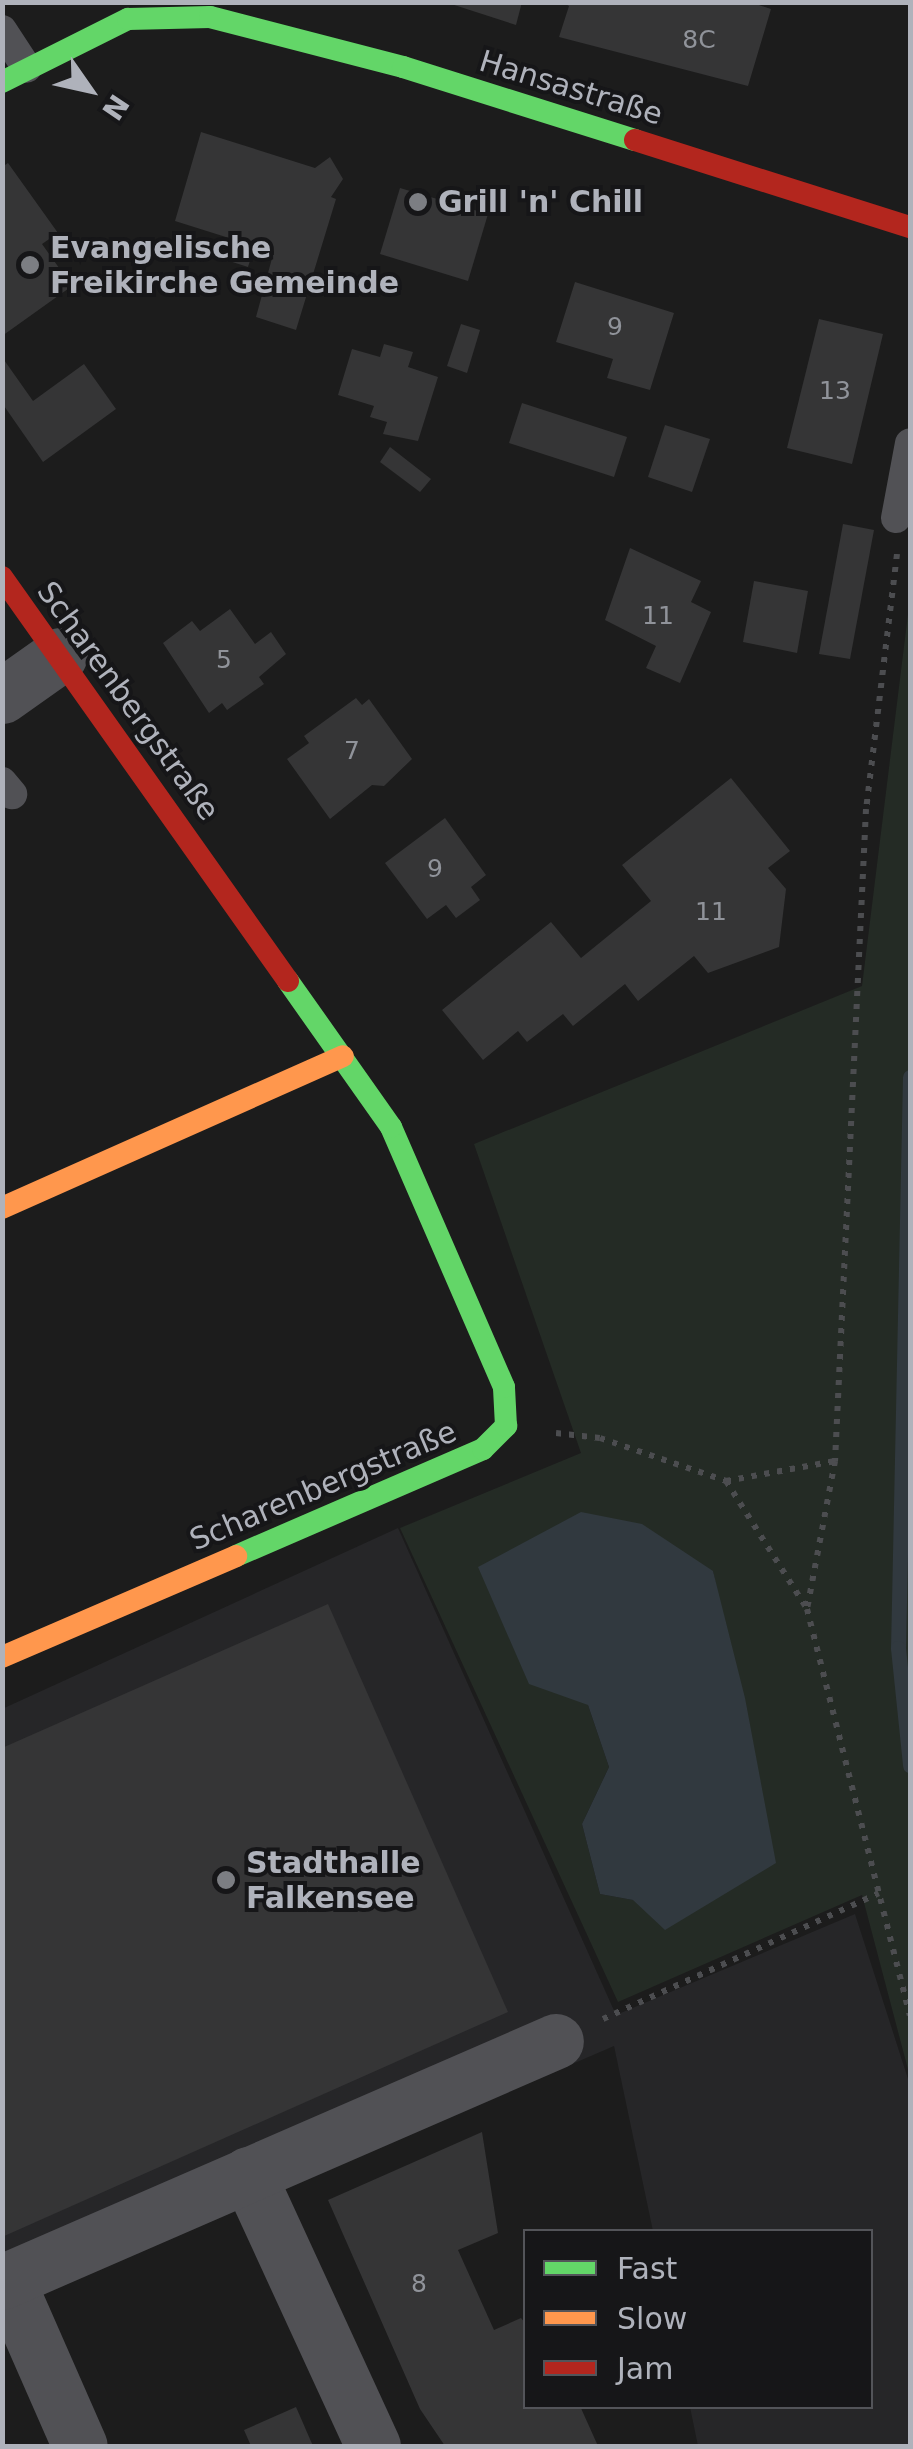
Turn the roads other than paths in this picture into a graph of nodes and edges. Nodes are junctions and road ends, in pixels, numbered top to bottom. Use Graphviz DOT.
graph roads {
  1 [pos="213,10"];
  2 [pos="2,30"];
  3 [pos="15,75"];
  4 [pos="910,227"];
  5 [pos="910,443"];
  6 [pos="896,518"];
  7 [pos="2,577"];
  8 [pos="60,655"];
  9 [pos="2,696"];
  10 [pos="344,1056"];
  11 [pos="2,1208"];
  12 [pos="2,1657"];
  13 [pos="556,2040"];
  14 [pos="248,2174"];
  15 [pos="5,2281"];
  16 [pos="80,2446"];
  17 [pos="372,2446"];
  1 -- 3 [label="street, Hansastraße"];
  1 -- 4 [label="street, Hansastraße"];
  2 -- 3 [label="lane"];
  5 -- 6 [label="lane"];
  7 -- 8 [label="street, Scharenbergstraße"];
  8 -- 9 [label="street"];
  8 -- 10 [label="street, Scharenbergstraße"];
  10 -- 11 [label="street"];
  10 -- 12 [label="street, Scharenbergstraße"];
  13 -- 14 [label="street"];
  14 -- 15 [label="street"];
  14 -- 17 [label="street"];
  15 -- 16 [label="street"];
}
